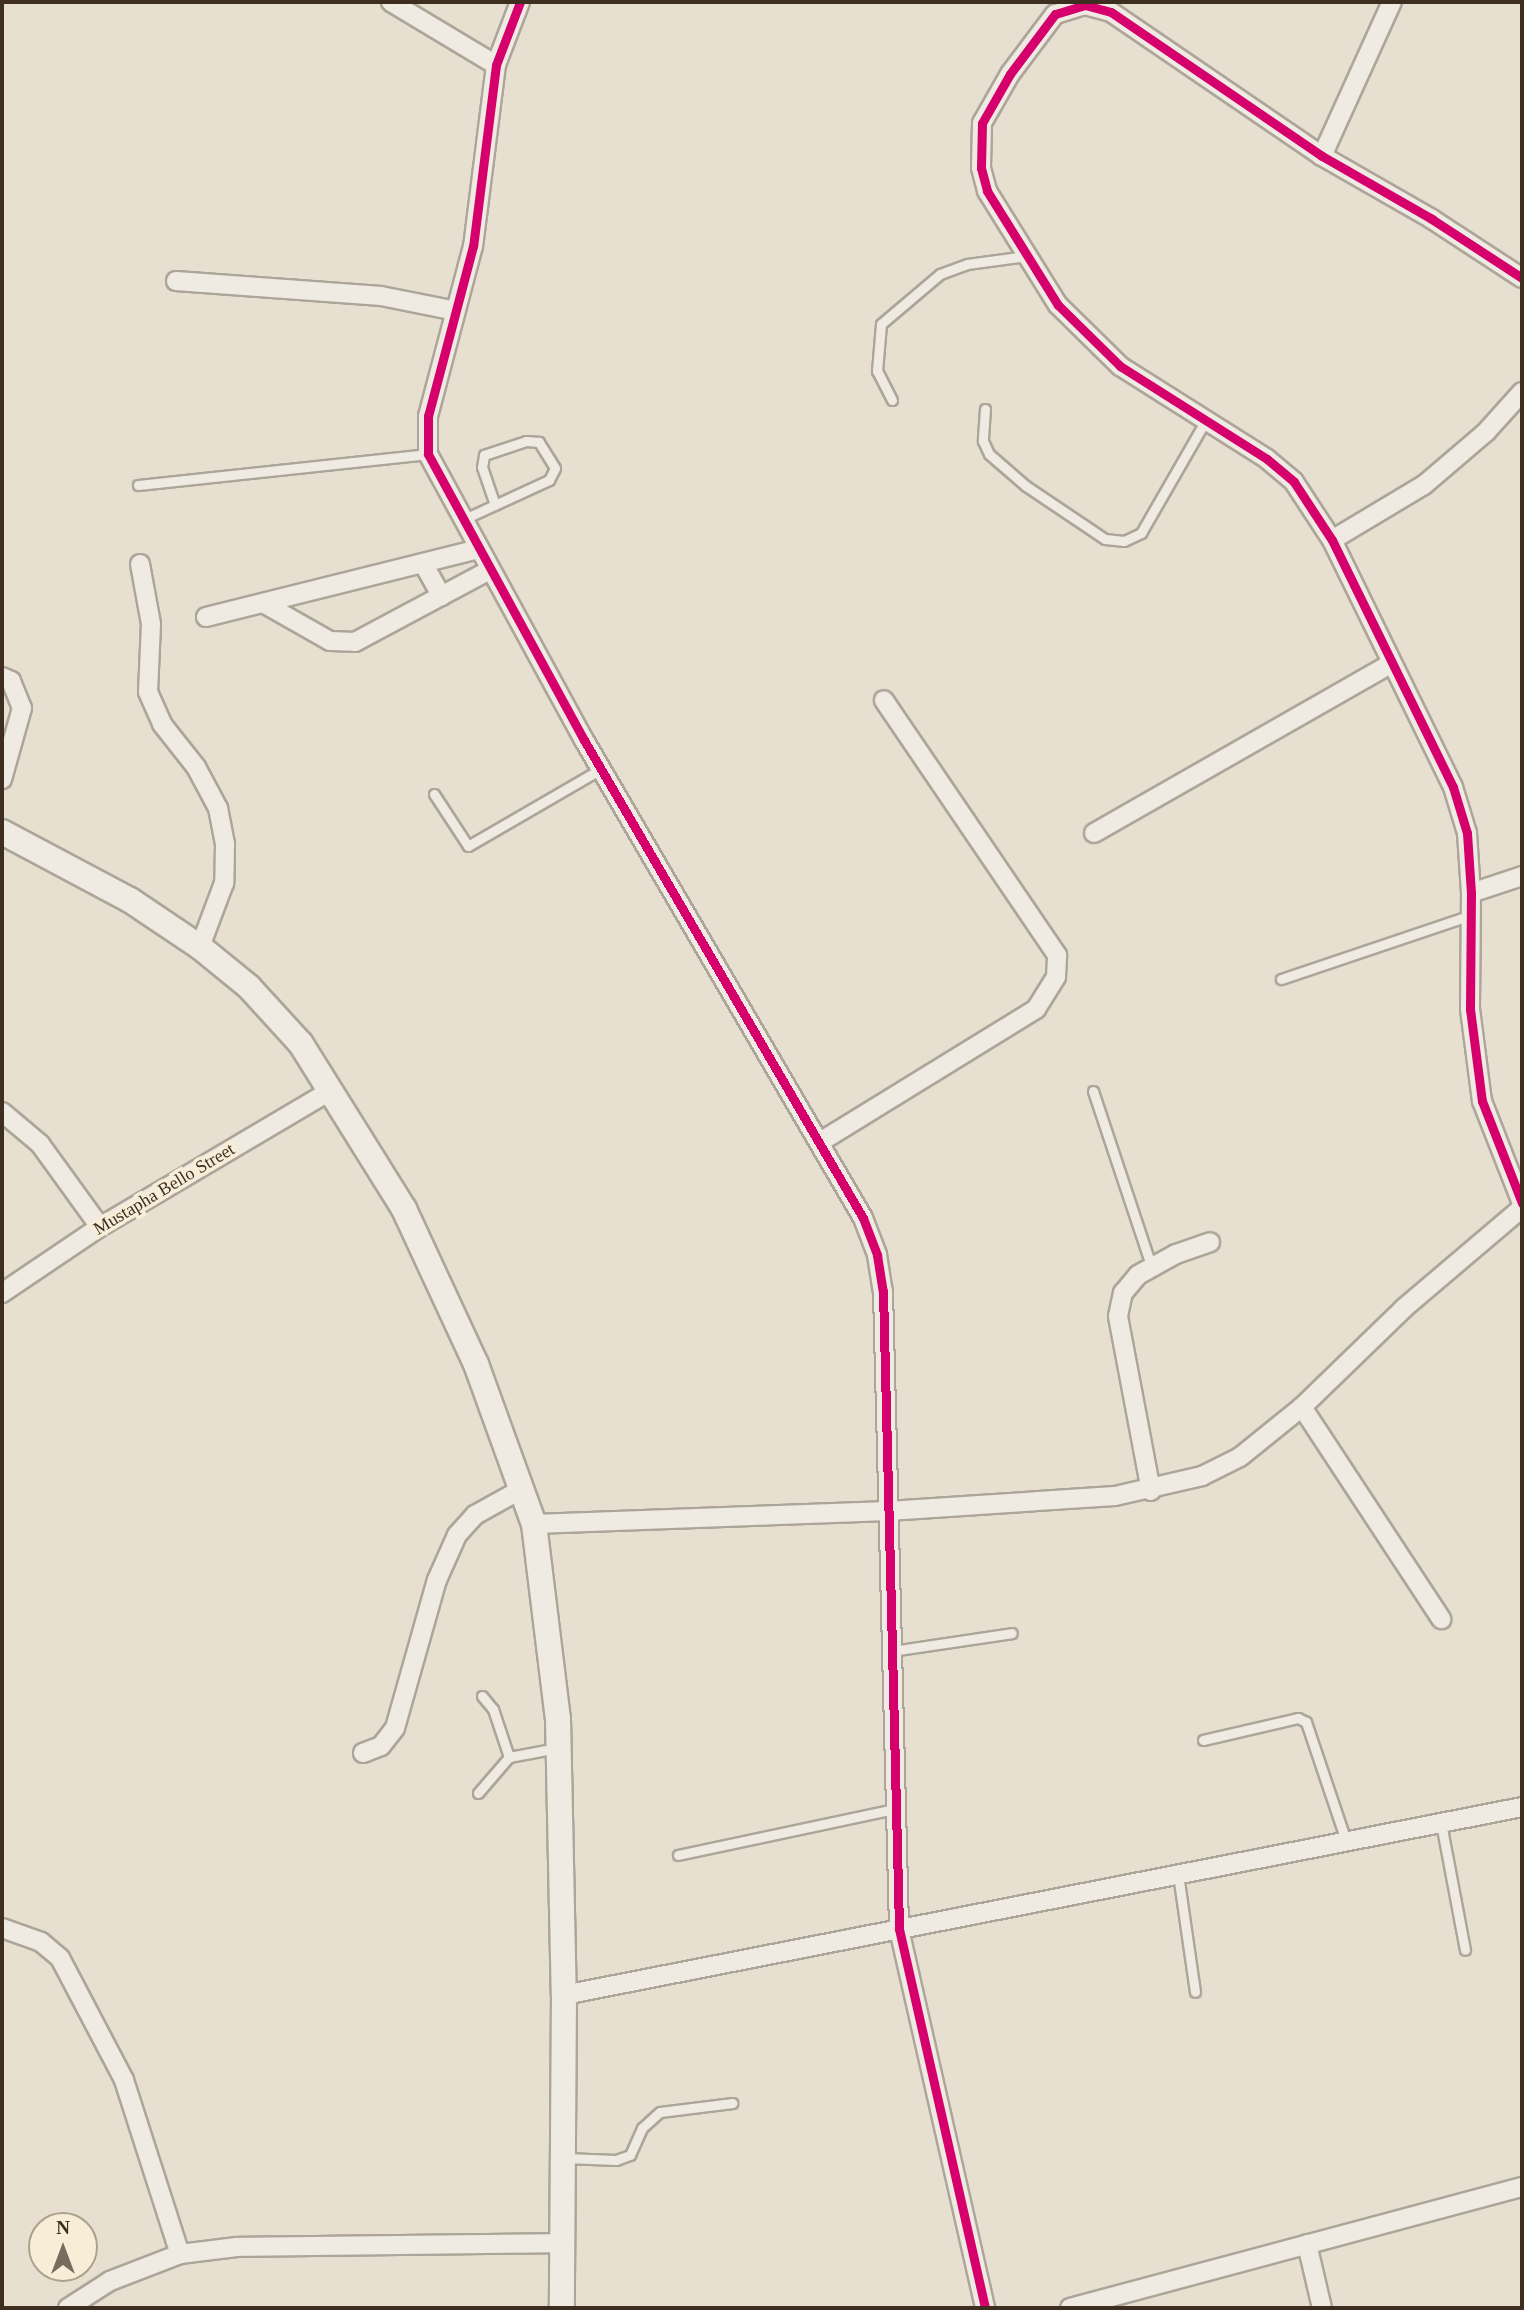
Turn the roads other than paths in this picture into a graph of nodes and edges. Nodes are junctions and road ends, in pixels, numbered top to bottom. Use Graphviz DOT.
graph roads {
  1 [pos="391,2"];
  2 [pos="520,2"];
  3 [pos="1392,2"];
  4 [pos="496,65"];
  5 [pos="1322,156"];
  6 [pos="1026,256"];
  7 [pos="1522,278"];
  8 [pos="176,281"];
  9 [pos="456,311"];
  10 [pos="1522,392"];
  11 [pos="892,400"];
  12 [pos="985,409"];
  13 [pos="1206,420"];
  14 [pos="428,454"];
  15 [pos="138,485"];
  16 [pos="495,505"];
  17 [pos="462,520"];
  18 [pos="1332,540"];
  19 [pos="478,549"];
  20 [pos="423,563"];
  21 [pos="140,564"];
  22 [pos="490,570"];
  23 [pos="441,596"];
  24 [pos="263,603"];
  25 [pos="206,617"];
  26 [pos="1390,663"];
  27 [pos="2,677"];
  28 [pos="884,700"];
  29 [pos="601,769"];
  30 [pos="2,779"];
  31 [pos="434,794"];
  32 [pos="2,832"];
  33 [pos="1094,833"];
  34 [pos="1522,876"];
  35 [pos="1472,893"];
  36 [pos="1471,915"];
  37 [pos="200,947"];
  38 [pos="1281,979"];
  39 [pos="330,1091"];
  40 [pos="1093,1091"];
  41 [pos="2,1112"];
  42 [pos="820,1142"];
  43 [pos="1522,1206"];
  44 [pos="100,1227"];
  45 [pos="1210,1242"];
  46 [pos="1152,1268"];
  47 [pos="2,1293"];
  48 [pos="1302,1406"];
  49 [pos="522,1489"];
  50 [pos="1151,1490"];
  51 [pos="888,1511"];
  52 [pos="534,1524"];
  53 [pos="1441,1619"];
  54 [pos="1012,1633"];
  55 [pos="892,1651"];
  56 [pos="482,1696"];
  57 [pos="1203,1740"];
  58 [pos="559,1748"];
  59 [pos="363,1753"];
  60 [pos="509,1757"];
  61 [pos="478,1793"];
  62 [pos="1522,1807"];
  63 [pos="895,1809"];
  64 [pos="1441,1823"];
  65 [pos="1346,1841"];
  66 [pos="678,1855"];
  67 [pos="1178,1874"];
  68 [pos="2,1928"];
  69 [pos="899,1930"];
  70 [pos="1465,1950"];
  71 [pos="1195,1992"];
  72 [pos="564,1995"];
  73 [pos="732,2103"];
  74 [pos="564,2158"];
  75 [pos="1522,2188"];
  76 [pos="563,2243"];
  77 [pos="1307,2244"];
  78 [pos="180,2254"];
  79 [pos="68,2308"];
  80 [pos="562,2308"];
  81 [pos="985,2308"];
  82 [pos="1070,2308"];
  83 [pos="1322,2308"];
  1 -- 4 [label="street"];
  2 -- 4 [label="street"];
  3 -- 5 [label="street"];
  4 -- 9 [label="street"];
  5 -- 6 [label="street"];
  5 -- 7 [label="street"];
  6 -- 11 [label="lane"];
  6 -- 13 [label="street"];
  8 -- 9 [label="street"];
  9 -- 14 [label="street"];
  10 -- 18 [label="street"];
  12 -- 13 [label="lane"];
  13 -- 18 [label="street"];
  14 -- 15 [label="lane"];
  14 -- 17 [label="street"];
  16 -- 16 [label="lane"];
  16 -- 17 [label="lane"];
  17 -- 19 [label="street"];
  18 -- 26 [label="street"];
  19 -- 20 [label="street"];
  19 -- 22 [label="street"];
  20 -- 23 [label="street"];
  20 -- 24 [label="street"];
  21 -- 37 [label="street"];
  22 -- 23 [label="street"];
  22 -- 29 [label="street"];
  23 -- 24 [label="street"];
  24 -- 25 [label="street"];
  26 -- 33 [label="street"];
  26 -- 35 [label="street"];
  27 -- 30 [label="street"];
  28 -- 42 [label="street"];
  29 -- 31 [label="lane"];
  29 -- 42 [label="street"];
  32 -- 37 [label="street"];
  34 -- 35 [label="street"];
  35 -- 36 [label="street"];
  36 -- 38 [label="lane"];
  36 -- 43 [label="street"];
  37 -- 39 [label="street"];
  39 -- 44 [label="street, Mustapha Bello Street"];
  39 -- 49 [label="street"];
  40 -- 46 [label="lane"];
  41 -- 44 [label="street"];
  42 -- 51 [label="street"];
  43 -- 48 [label="street"];
  44 -- 47 [label="street, Mustapha Bello Street"];
  45 -- 46 [label="street"];
  46 -- 50 [label="street"];
  48 -- 50 [label="street"];
  48 -- 53 [label="street"];
  49 -- 52 [label="street"];
  49 -- 59 [label="street"];
  50 -- 51 [label="street"];
  51 -- 52 [label="street"];
  51 -- 55 [label="street"];
  52 -- 58 [label="street"];
  54 -- 55 [label="lane"];
  55 -- 63 [label="street"];
  56 -- 60 [label="lane"];
  57 -- 65 [label="lane"];
  58 -- 60 [label="lane"];
  58 -- 72 [label="street"];
  60 -- 61 [label="lane"];
  62 -- 64 [label="street"];
  63 -- 66 [label="lane"];
  63 -- 69 [label="street"];
  64 -- 65 [label="street"];
  64 -- 70 [label="lane"];
  65 -- 67 [label="street"];
  67 -- 69 [label="street"];
  67 -- 71 [label="lane"];
  68 -- 78 [label="street"];
  69 -- 72 [label="street"];
  69 -- 81 [label="street"];
  72 -- 74 [label="street"];
  73 -- 74 [label="lane"];
  74 -- 76 [label="street"];
  75 -- 77 [label="street"];
  76 -- 78 [label="street"];
  76 -- 80 [label="street"];
  77 -- 82 [label="street"];
  77 -- 83 [label="street"];
  78 -- 79 [label="street"];
}
